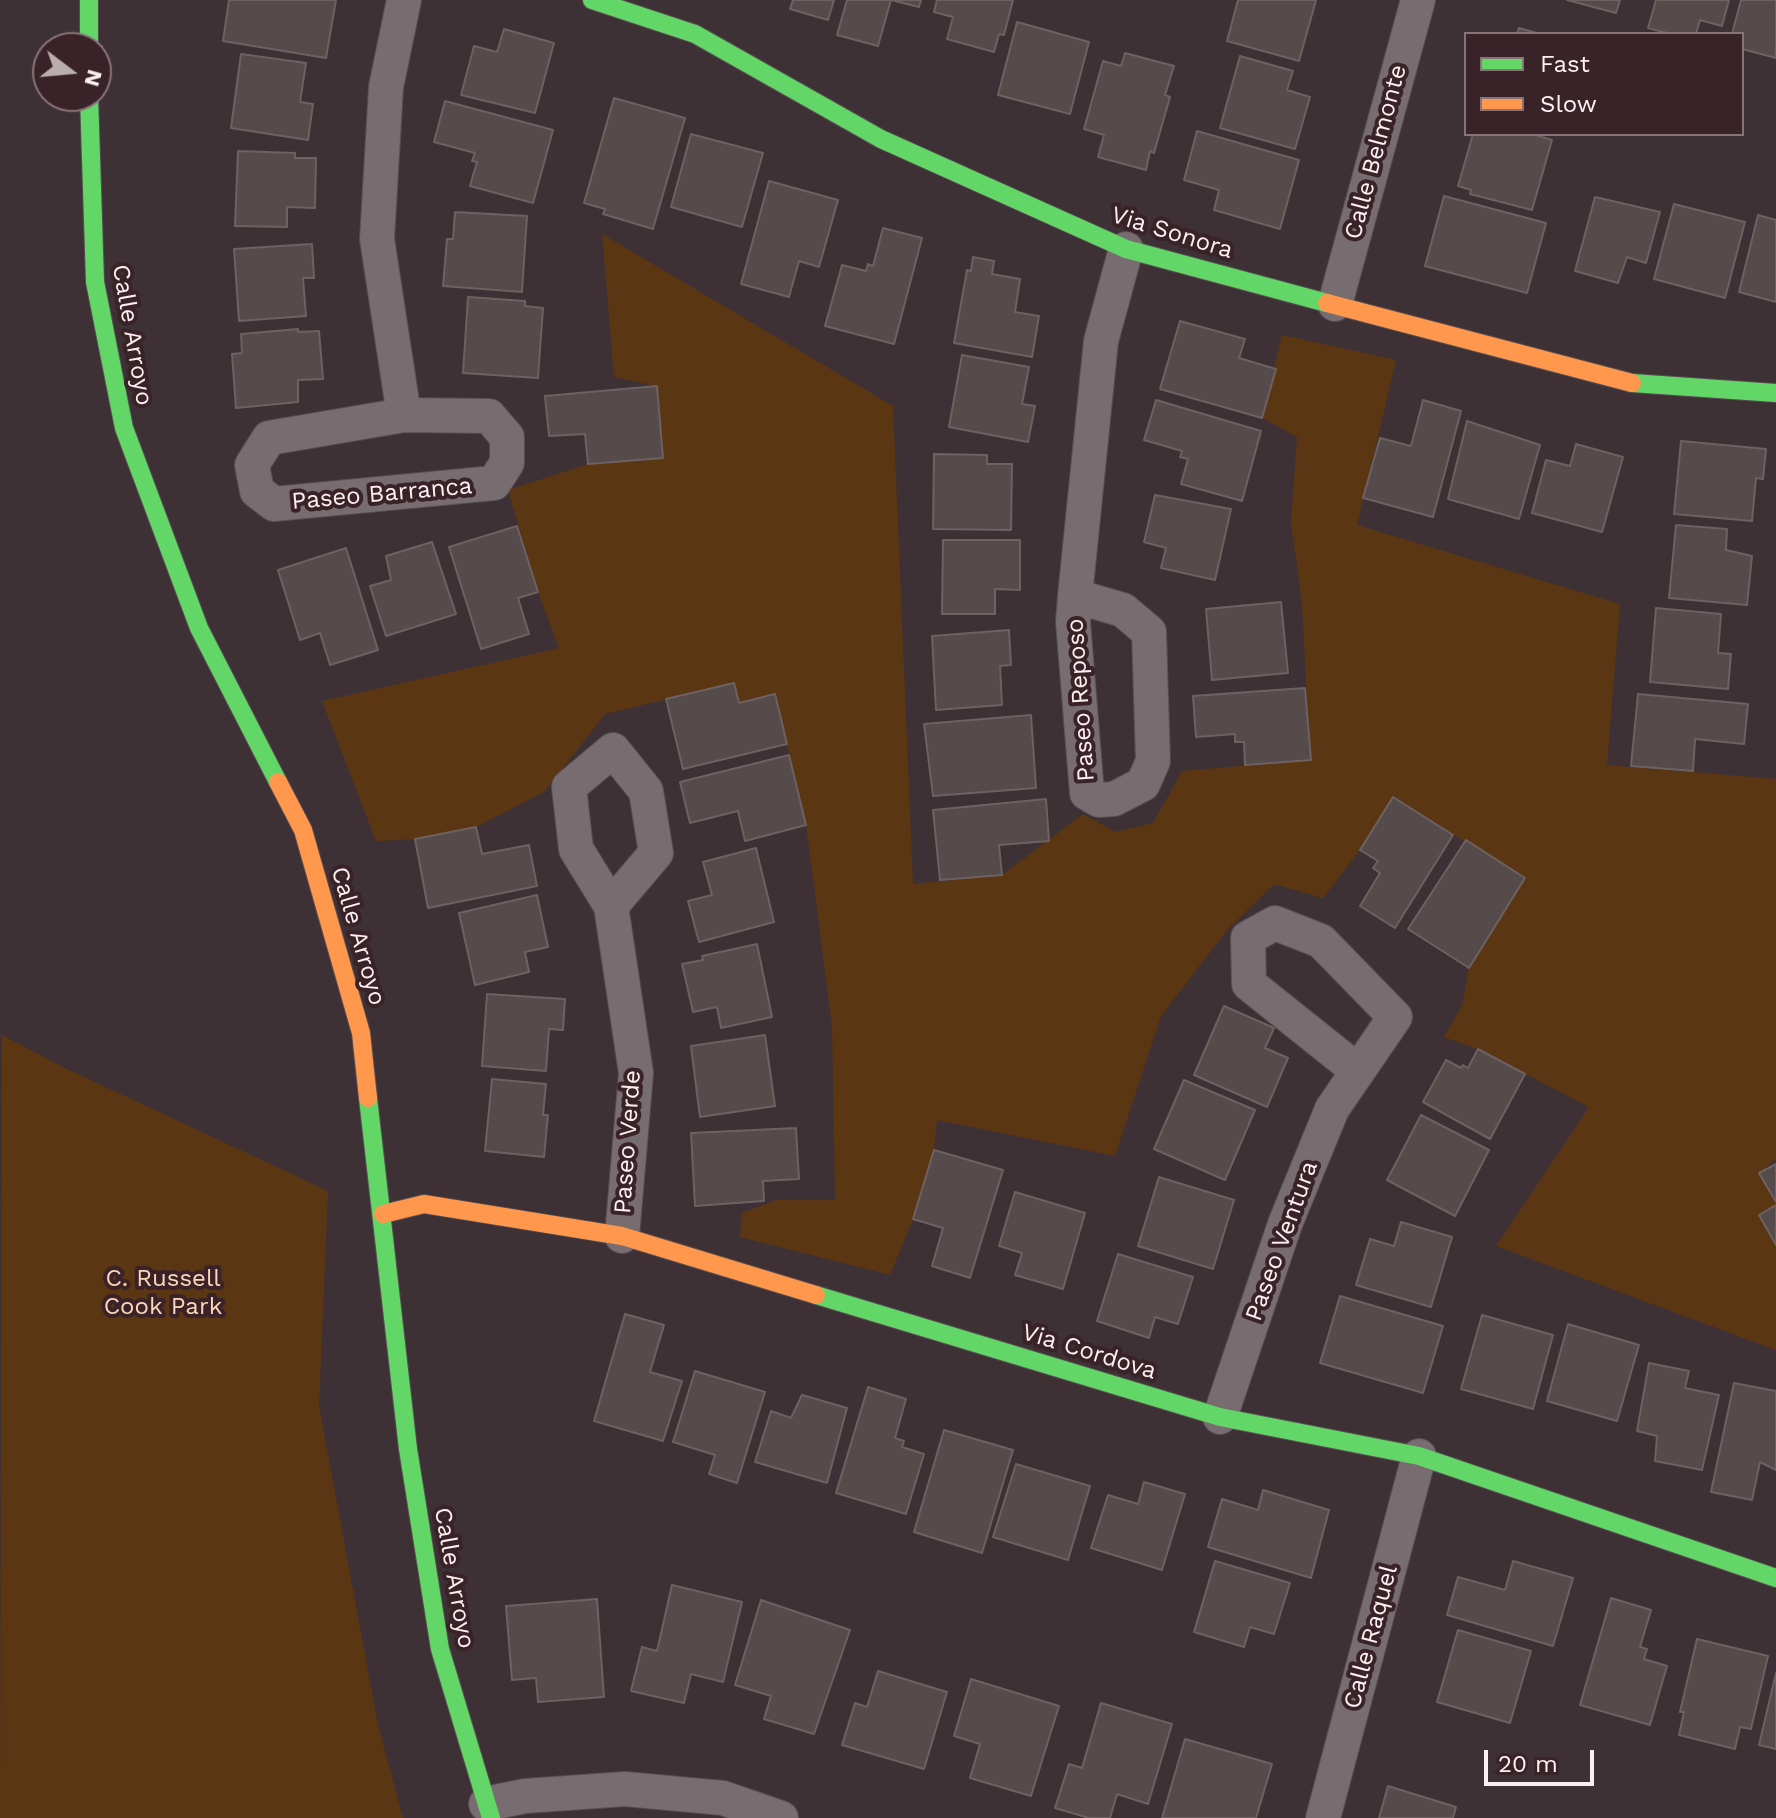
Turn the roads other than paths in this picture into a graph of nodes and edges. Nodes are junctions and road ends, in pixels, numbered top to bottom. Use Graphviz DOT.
graph roads {
  1 [pos="89,0"];
  2 [pos="404,0"];
  3 [pos="592,0"];
  4 [pos="1418,0"];
  5 [pos="89,32"];
  6 [pos="90,112"];
  7 [pos="1126,249"];
  8 [pos="1335,304"];
  9 [pos="1776,393"];
  10 [pos="404,415"];
  11 [pos="1075,596"];
  12 [pos="611,906"];
  13 [pos="1358,1071"];
  14 [pos="383,1214"];
  15 [pos="622,1236"];
  16 [pos="1220,1417"];
  17 [pos="1419,1456"];
  18 [pos="1776,1578"];
  19 [pos="488,1811"];
  20 [pos="781,1818"];
  21 [pos="1323,1818"];
  1 -- 5 [label="street"];
  2 -- 10 [label="street"];
  3 -- 7 [label="street, Via Sonora"];
  4 -- 8 [label="street, Calle Belmonte"];
  6 -- 14 [label="street, Calle Arroyo"];
  7 -- 8 [label="street, Via Sonora"];
  7 -- 11 [label="street, Paseo Reposo"];
  8 -- 9 [label="street, Via Sonora"];
  10 -- 10 [label="street, Paseo Barranca"];
  11 -- 11 [label="street, Paseo Reposo"];
  12 -- 15 [label="street, Paseo Verde"];
  13 -- 13 [label="street, Paseo Ventura"];
  13 -- 16 [label="street, Paseo Ventura"];
  14 -- 15 [label="street, Via Cordova"];
  14 -- 19 [label="street, Calle Arroyo"];
  15 -- 16 [label="street, Via Cordova"];
  16 -- 17 [label="street, Via Cordova"];
  17 -- 18 [label="street, Via Cordova"];
  17 -- 21 [label="street, Calle Raquel"];
  19 -- 20 [label="street"];
}
